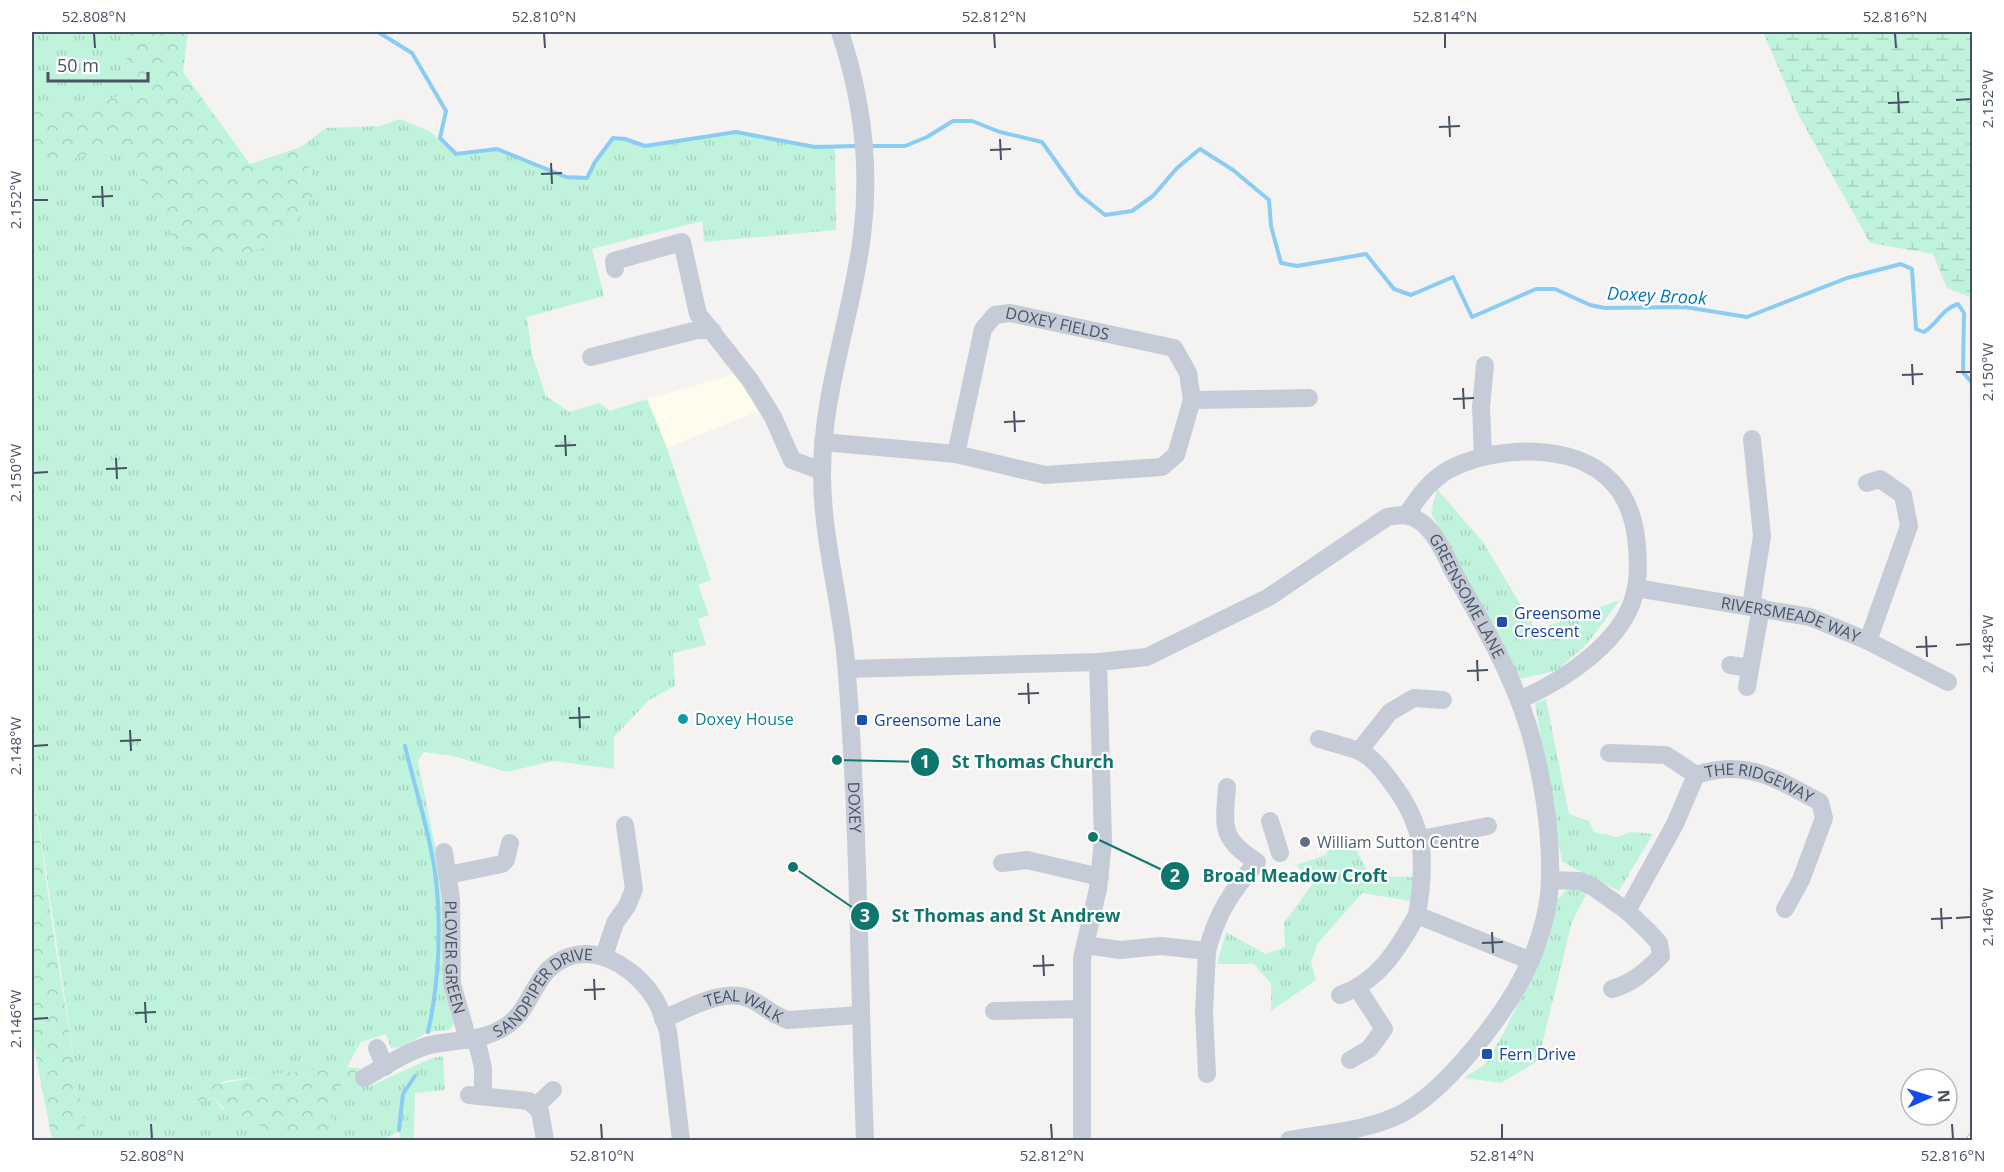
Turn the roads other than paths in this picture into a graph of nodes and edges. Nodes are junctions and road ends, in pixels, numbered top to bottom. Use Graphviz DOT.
graph roads {
  1 [pos="840,32"];
  2 [pos="615,269"];
  3 [pos="712,330"];
  4 [pos="591,357"];
  5 [pos="1485,366"];
  6 [pos="1309,398"];
  7 [pos="1192,400"];
  8 [pos="1752,439"];
  9 [pos="823,442"];
  10 [pos="956,454"];
  11 [pos="1483,456"];
  12 [pos="822,471"];
  13 [pos="1873,481"];
  14 [pos="1407,514"];
  15 [pos="1636,588"];
  16 [pos="1756,607"];
  17 [pos="1868,641"];
  18 [pos="1098,662"];
  19 [pos="1730,665"];
  20 [pos="1750,668"];
  21 [pos="847,669"];
  22 [pos="1937,683"];
  23 [pos="1747,687"];
  24 [pos="1443,700"];
  25 [pos="1519,700"];
  26 [pos="1318,739"];
  27 [pos="1359,751"];
  28 [pos="1609,753"];
  29 [pos="1696,775"];
  30 [pos="1227,787"];
  31 [pos="1270,821"];
  32 [pos="625,825"];
  33 [pos="1488,826"];
  34 [pos="1421,839"];
  35 [pos="510,843"];
  36 [pos="444,852"];
  37 [pos="1280,853"];
  38 [pos="1002,863"];
  39 [pos="448,875"];
  40 [pos="1100,877"];
  41 [pos="1550,880"];
  42 [pos="1785,909"];
  43 [pos="1627,911"];
  44 [pos="1417,915"];
  45 [pos="1085,945"];
  46 [pos="1207,951"];
  47 [pos="604,956"];
  48 [pos="1531,961"];
  49 [pos="1358,989"];
  50 [pos="1612,989"];
  51 [pos="1340,995"];
  52 [pos="1081,1010"];
  53 [pos="994,1011"];
  54 [pos="860,1015"];
  55 [pos="663,1019"];
  56 [pos="472,1039"];
  57 [pos="377,1048"];
  58 [pos="1350,1060"];
  59 [pos="385,1066"];
  60 [pos="1207,1074"];
  61 [pos="364,1078"];
  62 [pos="553,1090"];
  63 [pos="536,1106"];
  64 [pos="1374,1133"];
  65 [pos="545,1140"];
  66 [pos="681,1140"];
  67 [pos="865,1140"];
  68 [pos="1082,1140"];
  69 [pos="1289,1140"];
  1 -- 9 [label="street"];
  2 -- 3 [label="street"];
  3 -- 4 [label="street"];
  3 -- 12 [label="street"];
  5 -- 11 [label="street"];
  6 -- 7 [label="street"];
  7 -- 10 [label="street, DOXEY FIELDS"];
  7 -- 10 [label="street, DOXEY FIELDS"];
  8 -- 16 [label="street"];
  9 -- 10 [label="street, DOXEY FIELDS"];
  9 -- 12 [label="street, DOXEY"];
  11 -- 14 [label="street"];
  11 -- 15 [label="street"];
  12 -- 21 [label="street, DOXEY"];
  13 -- 17 [label="street"];
  14 -- 18 [label="street"];
  14 -- 25 [label="street, GREENSOME LANE"];
  15 -- 16 [label="street, RIVERSMEADE WAY"];
  15 -- 25 [label="street"];
  16 -- 17 [label="street, RIVERSMEADE WAY"];
  16 -- 20 [label="street"];
  17 -- 22 [label="street, RIVERSMEADE WAY"];
  18 -- 21 [label="street"];
  18 -- 40 [label="street"];
  19 -- 20 [label="street"];
  20 -- 23 [label="street"];
  21 -- 54 [label="street, DOXEY"];
  24 -- 27 [label="street"];
  25 -- 41 [label="street, GREENSOME LANE"];
  26 -- 27 [label="street"];
  27 -- 34 [label="street"];
  28 -- 29 [label="street"];
  29 -- 42 [label="street, THE RIDGEWAY"];
  29 -- 43 [label="street, THE RIDGEWAY"];
  30 -- 46 [label="street"];
  31 -- 37 [label="street"];
  32 -- 47 [label="street"];
  33 -- 34 [label="street"];
  34 -- 44 [label="street"];
  35 -- 39 [label="street"];
  36 -- 39 [label="street, PLOVER GREEN"];
  38 -- 40 [label="street"];
  39 -- 56 [label="street, PLOVER GREEN"];
  40 -- 45 [label="street"];
  41 -- 43 [label="street"];
  41 -- 48 [label="street, GREENSOME LANE"];
  43 -- 50 [label="street"];
  44 -- 48 [label="street"];
  44 -- 49 [label="street"];
  45 -- 46 [label="street"];
  45 -- 52 [label="street"];
  46 -- 60 [label="street"];
  47 -- 55 [label="street, SANDPIPER DRIVE"];
  47 -- 56 [label="street, SANDPIPER DRIVE"];
  48 -- 64 [label="street, GREENSOME LANE"];
  49 -- 51 [label="street"];
  49 -- 58 [label="street"];
  52 -- 53 [label="street"];
  52 -- 68 [label="street"];
  54 -- 55 [label="street, TEAL WALK"];
  54 -- 67 [label="street, DOXEY"];
  55 -- 66 [label="street, SANDPIPER DRIVE"];
  56 -- 59 [label="street, SANDPIPER DRIVE"];
  56 -- 63 [label="street, PLOVER GREEN"];
  57 -- 59 [label="street"];
  59 -- 61 [label="street, SANDPIPER DRIVE"];
  62 -- 63 [label="street"];
  63 -- 65 [label="street"];
  64 -- 69 [label="street, GREENSOME LANE"];
}
